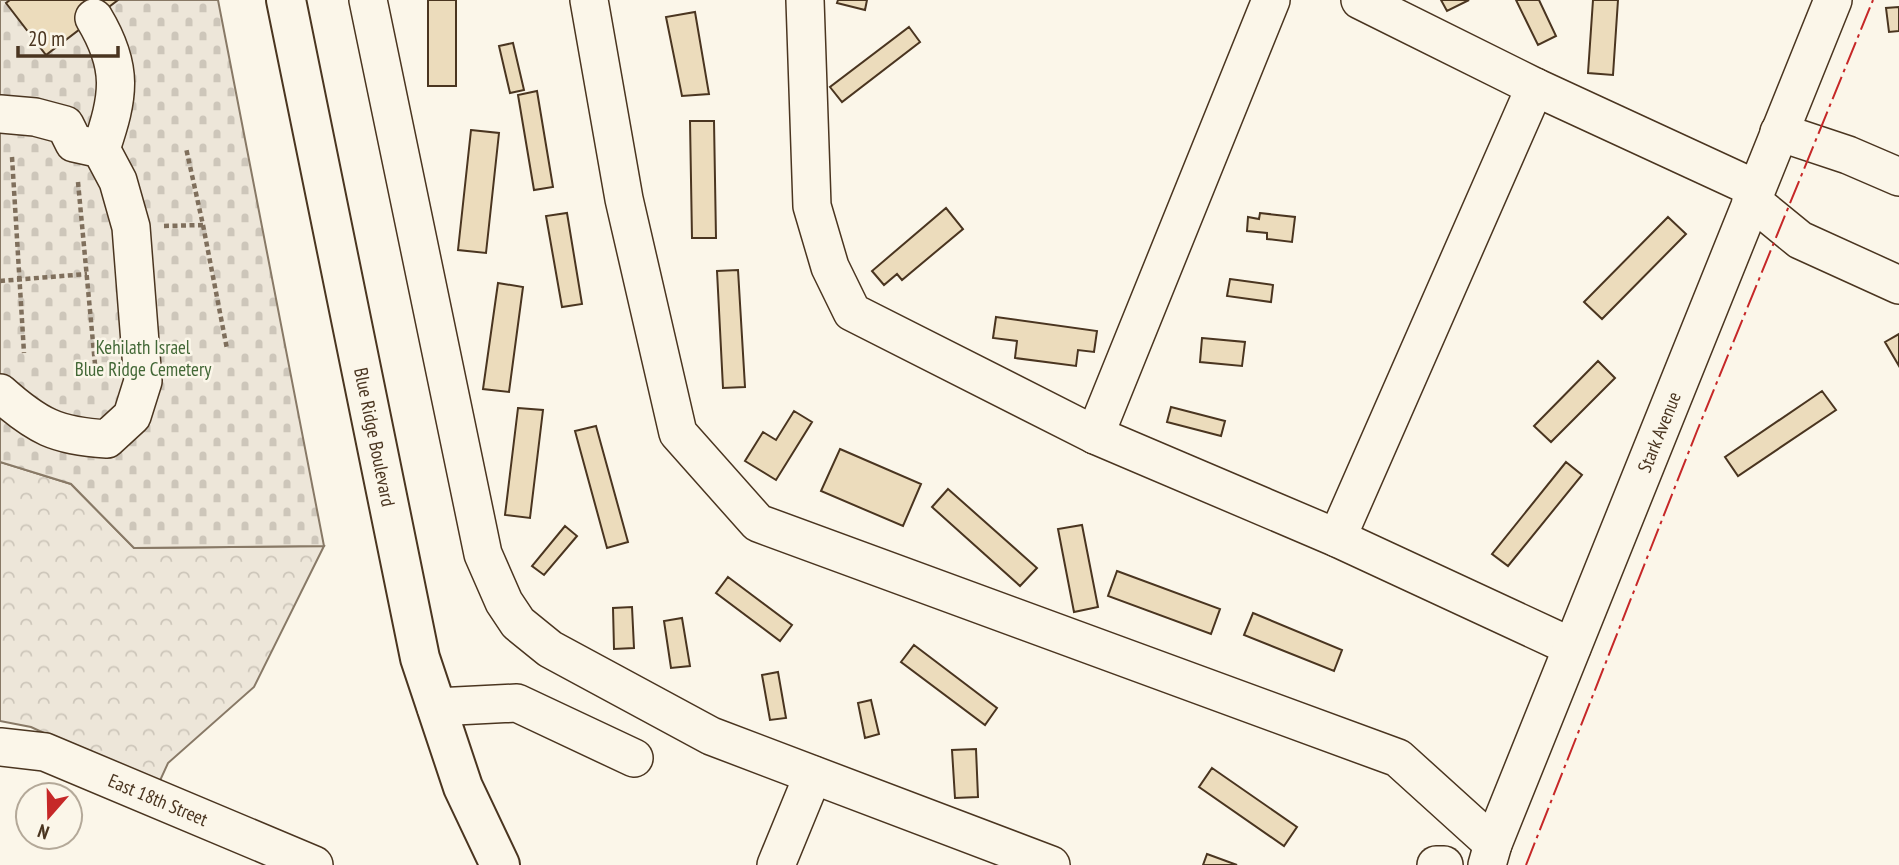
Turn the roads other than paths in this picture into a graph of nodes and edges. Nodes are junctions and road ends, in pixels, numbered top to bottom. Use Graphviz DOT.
graph roads {
  1 [pos="286,0"];
  2 [pos="368,0"];
  3 [pos="589,0"];
  4 [pos="805,0"];
  5 [pos="1271,0"];
  6 [pos="1360,0"];
  7 [pos="1833,0"];
  8 [pos="94,18"];
  9 [pos="1535,87"];
  10 [pos="0,114"];
  11 [pos="1779,132"];
  12 [pos="88,146"];
  13 [pos="1899,177"];
  14 [pos="1754,194"];
  15 [pos="1899,285"];
  16 [pos="0,393"];
  17 [pos="1095,435"];
  18 [pos="1337,538"];
  19 [pos="1572,647"];
  20 [pos="436,707"];
  21 [pos="0,747"];
  22 [pos="634,758"];
  23 [pos="813,775"];
  24 [pos="1490,855"];
  25 [pos="314,865"];
  26 [pos="500,865"];
  27 [pos="776,865"];
  28 [pos="1051,865"];
  29 [pos="1436,865"];
  30 [pos="1444,865"];
  1 -- 20 [label="main road, Blue Ridge Boulevard"];
  2 -- 23 [label="street"];
  3 -- 24 [label="street"];
  4 -- 17 [label="street"];
  5 -- 17 [label="street"];
  6 -- 9 [label="street"];
  7 -- 11 [label="street, Stark Avenue"];
  8 -- 12 [label="street"];
  9 -- 14 [label="street"];
  9 -- 18 [label="street"];
  10 -- 12 [label="street"];
  11 -- 13 [label="street"];
  11 -- 14 [label="street, Stark Avenue"];
  12 -- 16 [label="street"];
  14 -- 15 [label="street"];
  14 -- 19 [label="street, Stark Avenue"];
  17 -- 18 [label="street"];
  18 -- 19 [label="street"];
  19 -- 24 [label="street, Stark Avenue"];
  20 -- 22 [label="street"];
  20 -- 26 [label="main road, Blue Ridge Boulevard"];
  21 -- 25 [label="street, East 18th Street"];
  23 -- 27 [label="street"];
  23 -- 28 [label="street"];
  29 -- 30 [label="street"];
}
